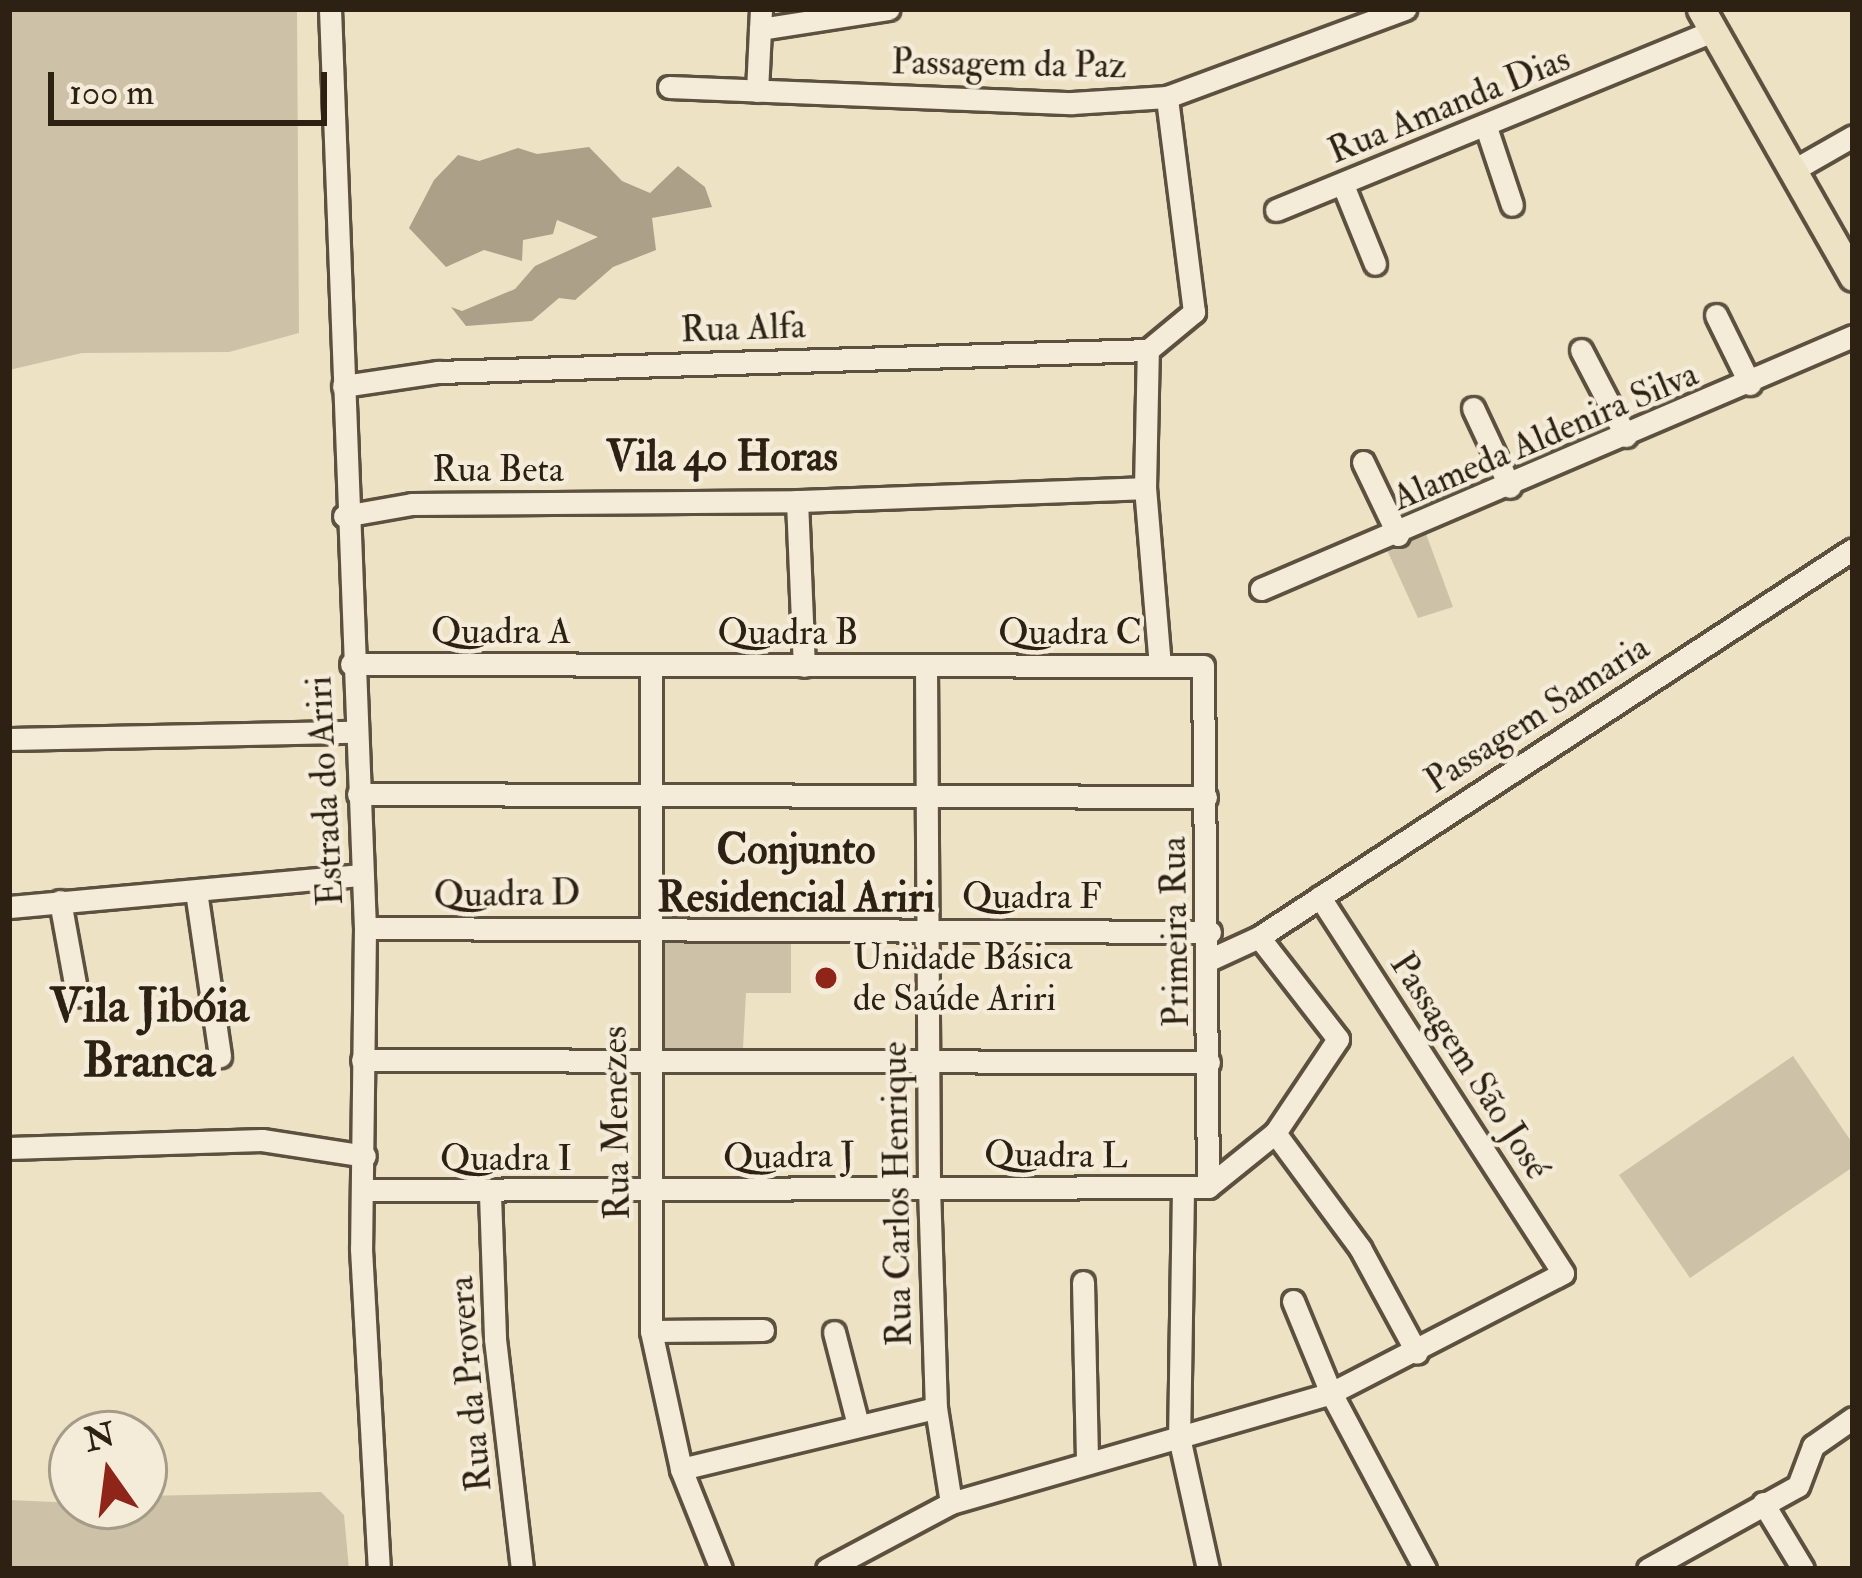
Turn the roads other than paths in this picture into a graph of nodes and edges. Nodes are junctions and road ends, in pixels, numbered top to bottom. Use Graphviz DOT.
graph roads {
  1 [pos="330,9"];
  2 [pos="888,9"];
  3 [pos="1405,9"];
  4 [pos="760,19"];
  5 [pos="1707,20"];
  6 [pos="669,87"];
  7 [pos="757,91"];
  8 [pos="1167,97"];
  9 [pos="1486,128"];
  10 [pos="1853,136"];
  11 [pos="1792,171"];
  12 [pos="1343,185"];
  13 [pos="1512,205"];
  14 [pos="1276,210"];
  15 [pos="1375,265"];
  16 [pos="1853,277"];
  17 [pos="1716,315"];
  18 [pos="1853,336"];
  19 [pos="1148,350"];
  20 [pos="1581,350"];
  21 [pos="1750,384"];
  22 [pos="343,386"];
  23 [pos="1473,408"];
  24 [pos="1627,436"];
  25 [pos="1363,462"];
  26 [pos="1510,487"];
  27 [pos="1144,488"];
  28 [pos="797,501"];
  29 [pos="344,516"];
  30 [pos="1398,535"];
  31 [pos="1853,549"];
  32 [pos="1261,590"];
  33 [pos="351,664"];
  34 [pos="650,665"];
  35 [pos="804,665"];
  36 [pos="1160,666"];
  37 [pos="926,667"];
  38 [pos="1209,676"];
  39 [pos="354,732"];
  40 [pos="9,739"];
  41 [pos="358,794"];
  42 [pos="650,795"];
  43 [pos="926,795"];
  44 [pos="1206,797"];
  45 [pos="360,875"];
  46 [pos="196,891"];
  47 [pos="1320,897"];
  48 [pos="60,901"];
  49 [pos="9,907"];
  50 [pos="649,925"];
  51 [pos="365,928"];
  52 [pos="925,929"];
  53 [pos="1210,932"];
  54 [pos="1259,937"];
  55 [pos="1211,958"];
  56 [pos="77,995"];
  57 [pos="220,1056"];
  58 [pos="362,1060"];
  59 [pos="927,1062"];
  60 [pos="1210,1062"];
  61 [pos="647,1063"];
  62 [pos="1275,1133"];
  63 [pos="9,1148"];
  64 [pos="365,1156"];
  65 [pos="929,1186"];
  66 [pos="1208,1187"];
  67 [pos="1183,1189"];
  68 [pos="362,1190"];
  69 [pos="649,1191"];
  70 [pos="490,1193"];
  71 [pos="1083,1282"];
  72 [pos="1293,1301"];
  73 [pos="651,1330"];
  74 [pos="763,1330"];
  75 [pos="834,1332"];
  76 [pos="1417,1354"];
  77 [pos="1331,1393"];
  78 [pos="936,1408"];
  79 [pos="1853,1418"];
  80 [pos="858,1426"];
  81 [pos="1179,1437"];
  82 [pos="1087,1459"];
  83 [pos="681,1469"];
  84 [pos="951,1503"];
  85 [pos="1763,1503"];
  86 [pos="379,1569"];
  87 [pos="522,1569"];
  88 [pos="721,1569"];
  89 [pos="827,1569"];
  90 [pos="1208,1569"];
  91 [pos="1425,1569"];
  92 [pos="1648,1569"];
  93 [pos="1804,1569"];
  1 -- 22 [label="street, Estrada do Ariri"];
  2 -- 4 [label="street"];
  3 -- 8 [label="street, Passagem da Paz"];
  4 -- 7 [label="street"];
  5 -- 9 [label="street, Rua Amanda Dias"];
  5 -- 11 [label="main road"];
  6 -- 7 [label="street, Passagem da Paz"];
  7 -- 8 [label="street, Passagem da Paz"];
  8 -- 19 [label="street"];
  9 -- 12 [label="street, Rua Amanda Dias"];
  9 -- 13 [label="street"];
  10 -- 11 [label="street"];
  11 -- 16 [label="main road"];
  12 -- 14 [label="street, Rua Amanda Dias"];
  12 -- 15 [label="street"];
  17 -- 21 [label="street"];
  18 -- 21 [label="street, Alameda Aldenira Silva"];
  19 -- 22 [label="street, Rua Alfa"];
  19 -- 27 [label="street"];
  20 -- 24 [label="street"];
  21 -- 24 [label="street, Alameda Aldenira Silva"];
  22 -- 29 [label="street, Estrada do Ariri"];
  23 -- 26 [label="street"];
  24 -- 26 [label="street, Alameda Aldenira Silva"];
  25 -- 30 [label="street"];
  26 -- 30 [label="street, Alameda Aldenira Silva"];
  27 -- 28 [label="street, Rua Beta"];
  27 -- 36 [label="street"];
  28 -- 29 [label="street, Rua Beta"];
  28 -- 35 [label="street"];
  29 -- 33 [label="street, Estrada do Ariri"];
  30 -- 32 [label="street, Alameda Aldenira Silva"];
  31 -- 47 [label="street, Passagem Samaria"];
  33 -- 34 [label="street, Quadra A"];
  33 -- 39 [label="street, Estrada do Ariri"];
  34 -- 35 [label="street, Quadra B"];
  34 -- 42 [label="street, Rua Menezes"];
  35 -- 37 [label="street, Quadra B"];
  36 -- 37 [label="street, Quadra C"];
  36 -- 38 [label="street, Quadra C"];
  37 -- 43 [label="street, Rua Carlos Henrique"];
  38 -- 44 [label="street, Primeira Rua"];
  39 -- 40 [label="street"];
  39 -- 41 [label="street, Estrada do Ariri"];
  41 -- 42 [label="street"];
  41 -- 45 [label="street, Estrada do Ariri"];
  42 -- 43 [label="street"];
  42 -- 50 [label="street, Rua Menezes"];
  43 -- 44 [label="street"];
  43 -- 52 [label="street, Rua Carlos Henrique"];
  44 -- 53 [label="street, Primeira Rua"];
  45 -- 46 [label="street"];
  45 -- 51 [label="street, Estrada do Ariri"];
  46 -- 48 [label="street"];
  46 -- 57 [label="street"];
  47 -- 54 [label="street, Passagem Samaria"];
  47 -- 76 [label="street, Passagem São José"];
  48 -- 49 [label="street"];
  48 -- 56 [label="street"];
  50 -- 51 [label="street, Quadra D"];
  50 -- 52 [label="street, Quadra D"];
  50 -- 61 [label="street, Rua Menezes"];
  51 -- 58 [label="street, Estrada do Ariri"];
  52 -- 53 [label="street, Quadra F"];
  52 -- 59 [label="street, Rua Carlos Henrique"];
  53 -- 55 [label="street, Primeira Rua"];
  54 -- 55 [label="street, Passagem Samaria"];
  54 -- 62 [label="street"];
  55 -- 60 [label="street, Primeira Rua"];
  58 -- 61 [label="street"];
  58 -- 64 [label="street, Estrada do Ariri"];
  59 -- 60 [label="street"];
  59 -- 61 [label="street"];
  59 -- 65 [label="street, Rua Carlos Henrique"];
  60 -- 66 [label="street, Primeira Rua"];
  61 -- 69 [label="street, Rua Menezes"];
  62 -- 66 [label="street"];
  62 -- 76 [label="street"];
  63 -- 64 [label="street"];
  64 -- 68 [label="street, Estrada do Ariri"];
  65 -- 67 [label="street, Quadra L"];
  65 -- 69 [label="street, Quadra J"];
  65 -- 78 [label="street, Rua Carlos Henrique"];
  66 -- 67 [label="street"];
  67 -- 81 [label="street"];
  68 -- 70 [label="street, Quadra I"];
  68 -- 86 [label="street, Estrada do Ariri"];
  69 -- 70 [label="street, Quadra I"];
  69 -- 73 [label="street, Rua Menezes"];
  70 -- 87 [label="street, Rua da Provera"];
  71 -- 82 [label="street"];
  72 -- 77 [label="street"];
  73 -- 74 [label="street"];
  73 -- 83 [label="street, Rua Menezes"];
  75 -- 80 [label="street"];
  76 -- 77 [label="street"];
  77 -- 81 [label="street"];
  77 -- 91 [label="street"];
  78 -- 80 [label="street"];
  78 -- 84 [label="street, Rua Carlos Henrique"];
  79 -- 85 [label="street"];
  80 -- 83 [label="street"];
  81 -- 82 [label="street"];
  81 -- 90 [label="street"];
  82 -- 84 [label="street"];
  83 -- 88 [label="street, Rua Menezes"];
  84 -- 89 [label="street"];
  85 -- 92 [label="street"];
  85 -- 93 [label="street"];
}
